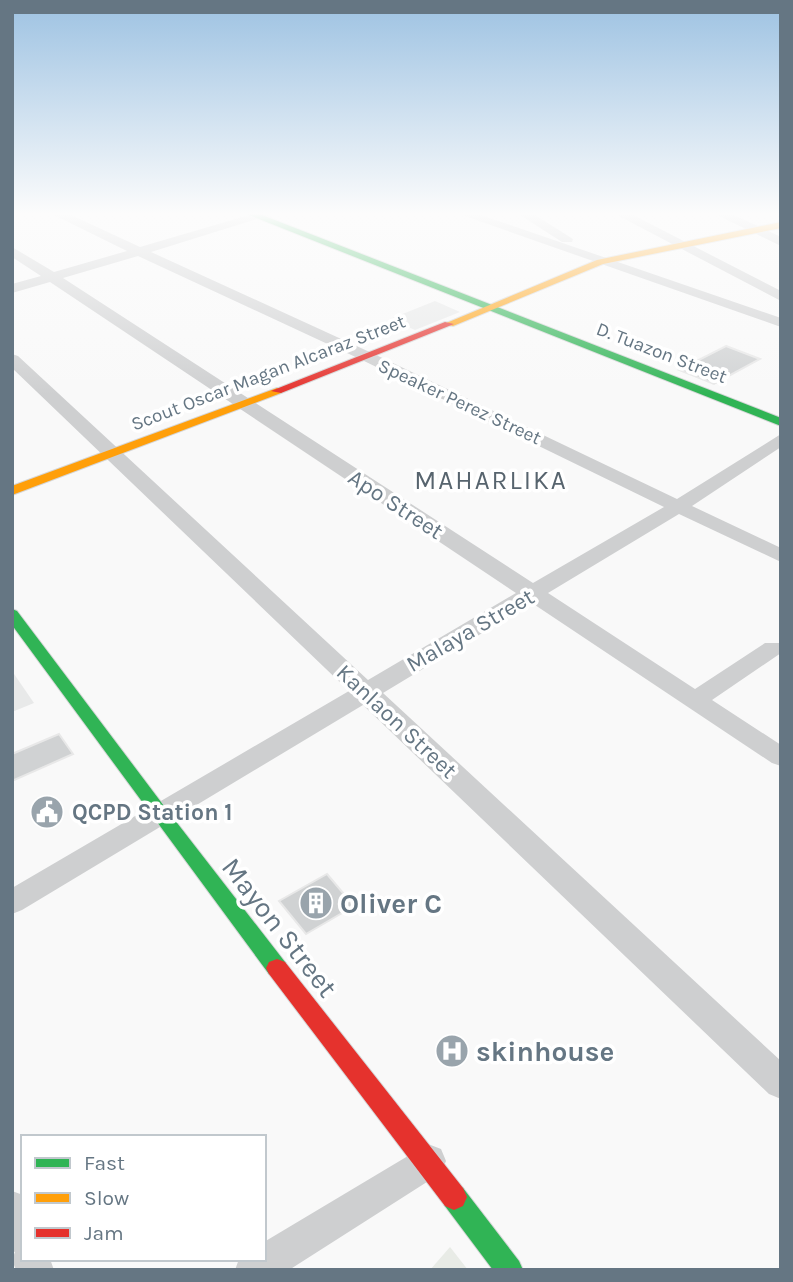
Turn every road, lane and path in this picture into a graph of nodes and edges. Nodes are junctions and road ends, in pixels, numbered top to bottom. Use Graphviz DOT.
graph roads {
  1 [pos="47,275"];
  2 [pos="63,275"];
  3 [pos="190,275"];
  4 [pos="408,275"];
  5 [pos="562,275"];
  6 [pos="639,275"];
  7 [pos="737,275"];
  8 [pos="52,278"];
  9 [pos="12,289"];
  10 [pos="781,298"];
  11 [pos="490,307"];
  12 [pos="781,323"];
  13 [pos="368,357"];
  14 [pos="12,359"];
  15 [pos="243,404"];
  16 [pos="781,422"];
  17 [pos="781,439"];
  18 [pos="112,454"];
  19 [pos="12,491"];
  20 [pos="679,506"];
  21 [pos="781,556"];
  22 [pos="533,594"];
  23 [pos="12,614"];
  24 [pos="774,648"];
  25 [pos="366,691"];
  26 [pos="695,701"];
  27 [pos="781,757"];
  28 [pos="160,815"];
  29 [pos="12,902"];
  30 [pos="781,1083"];
  31 [pos="428,1161"];
  32 [pos="12,1209"];
  33 [pos="21,1232"];
  34 [pos="254,1270"];
  35 [pos="510,1270"];
  1 -- 8 [label="street, Apo Street"];
  2 -- 8 [label="street"];
  3 -- 13 [label="street, Speaker Perez Street"];
  4 -- 11 [label="street, D. Tuazon Street"];
  5 -- 11 [label="street, Scout Oscar Magan Alcaraz Street"];
  6 -- 12 [label="street"];
  7 -- 10 [label="street"];
  8 -- 9 [label="street"];
  8 -- 15 [label="street, Apo Street"];
  11 -- 13 [label="street, Scout Oscar Magan Alcaraz Street"];
  11 -- 16 [label="street, D. Tuazon Street"];
  13 -- 15 [label="street, Scout Oscar Magan Alcaraz Street"];
  13 -- 20 [label="street, Speaker Perez Street"];
  14 -- 18 [label="street, Kanlaon Street"];
  15 -- 18 [label="street, Scout Oscar Magan Alcaraz Street"];
  15 -- 22 [label="street, Apo Street"];
  17 -- 20 [label="street, Malaya Street"];
  18 -- 19 [label="street, Scout Oscar Magan Alcaraz Street"];
  18 -- 25 [label="street, Kanlaon Street"];
  20 -- 21 [label="street, Speaker Perez Street"];
  20 -- 22 [label="street, Malaya Street"];
  22 -- 25 [label="street, Malaya Street"];
  22 -- 26 [label="street, Apo Street"];
  23 -- 28 [label="street, Mayon Street"];
  24 -- 26 [label="street"];
  25 -- 28 [label="street, Malaya Street"];
  25 -- 30 [label="street, Kanlaon Street"];
  26 -- 27 [label="street, Apo Street"];
  28 -- 29 [label="street, Malaya Street"];
  28 -- 31 [label="street, Mayon Street"];
  31 -- 34 [label="street"];
  31 -- 35 [label="street, Mayon Street"];
  32 -- 33 [label="street"];
}
